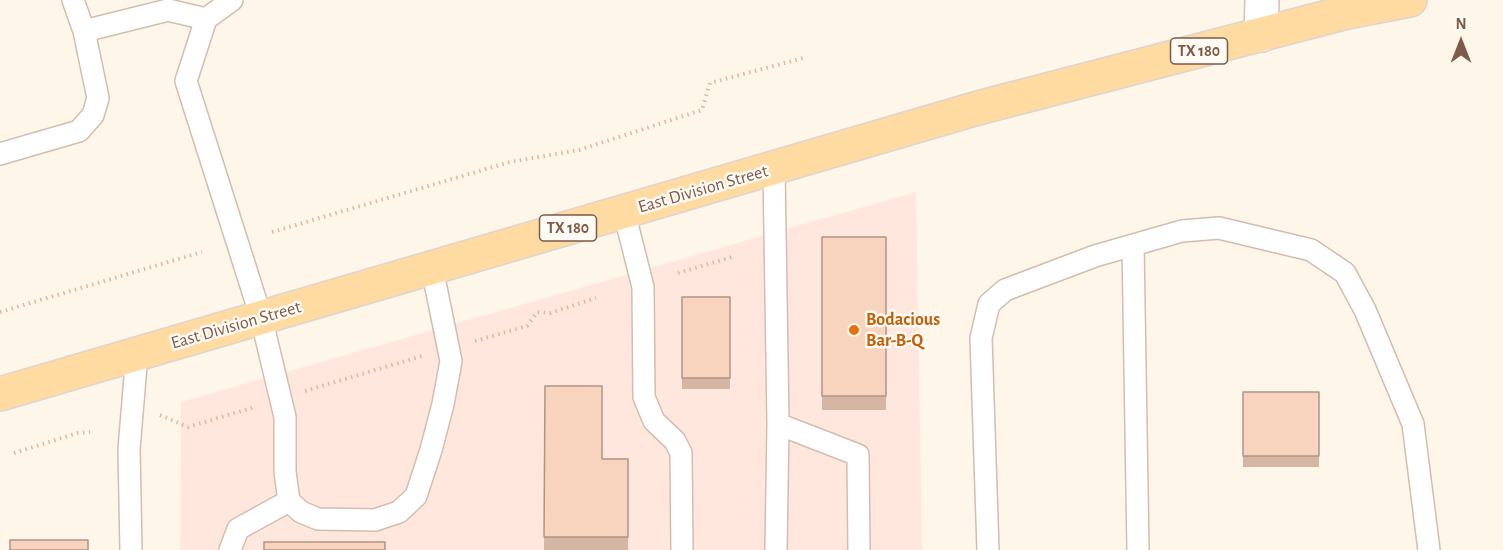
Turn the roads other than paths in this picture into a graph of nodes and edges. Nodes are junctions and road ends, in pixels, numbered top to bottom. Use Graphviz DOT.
graph roads {
  1 [pos="73,0"];
  2 [pos="232,0"];
  3 [pos="1262,0"];
  4 [pos="1410,0"];
  5 [pos="1347,6"];
  6 [pos="206,20"];
  7 [pos="84,31"];
  8 [pos="1261,35"];
  9 [pos="0,154"];
  10 [pos="774,168"];
  11 [pos="624,212"];
  12 [pos="1133,245"];
  13 [pos="432,268"];
  14 [pos="261,317"];
  15 [pos="137,354"];
  16 [pos="0,394"];
  17 [pos="778,424"];
  18 [pos="288,501"];
  19 [pos="132,550"];
  20 [pos="230,550"];
  21 [pos="682,550"];
  22 [pos="776,550"];
  23 [pos="859,550"];
  24 [pos="988,550"];
  25 [pos="1138,550"];
  26 [pos="1429,550"];
  1 -- 7 [label="lane"];
  2 -- 6 [label="lane"];
  3 -- 8 [label="main road"];
  4 -- 5 [label="main road, East Division Street / TX 180"];
  5 -- 8 [label="main road, East Division Street / TX 180"];
  6 -- 7 [label="lane"];
  6 -- 14 [label="lane"];
  7 -- 9 [label="lane"];
  8 -- 10 [label="main road, East Division Street / TX 180"];
  10 -- 11 [label="main road, East Division Street / TX 180"];
  10 -- 17 [label="lane"];
  11 -- 13 [label="main road, East Division Street / TX 180"];
  11 -- 21 [label="lane"];
  12 -- 24 [label="lane"];
  12 -- 25 [label="lane"];
  12 -- 26 [label="lane"];
  13 -- 14 [label="main road, East Division Street / TX 180"];
  13 -- 18 [label="lane"];
  14 -- 15 [label="main road, East Division Street / TX 180"];
  14 -- 18 [label="lane"];
  15 -- 16 [label="main road, East Division Street / TX 180"];
  15 -- 19 [label="lane"];
  17 -- 22 [label="lane"];
  17 -- 23 [label="lane"];
  18 -- 20 [label="lane"];
}
